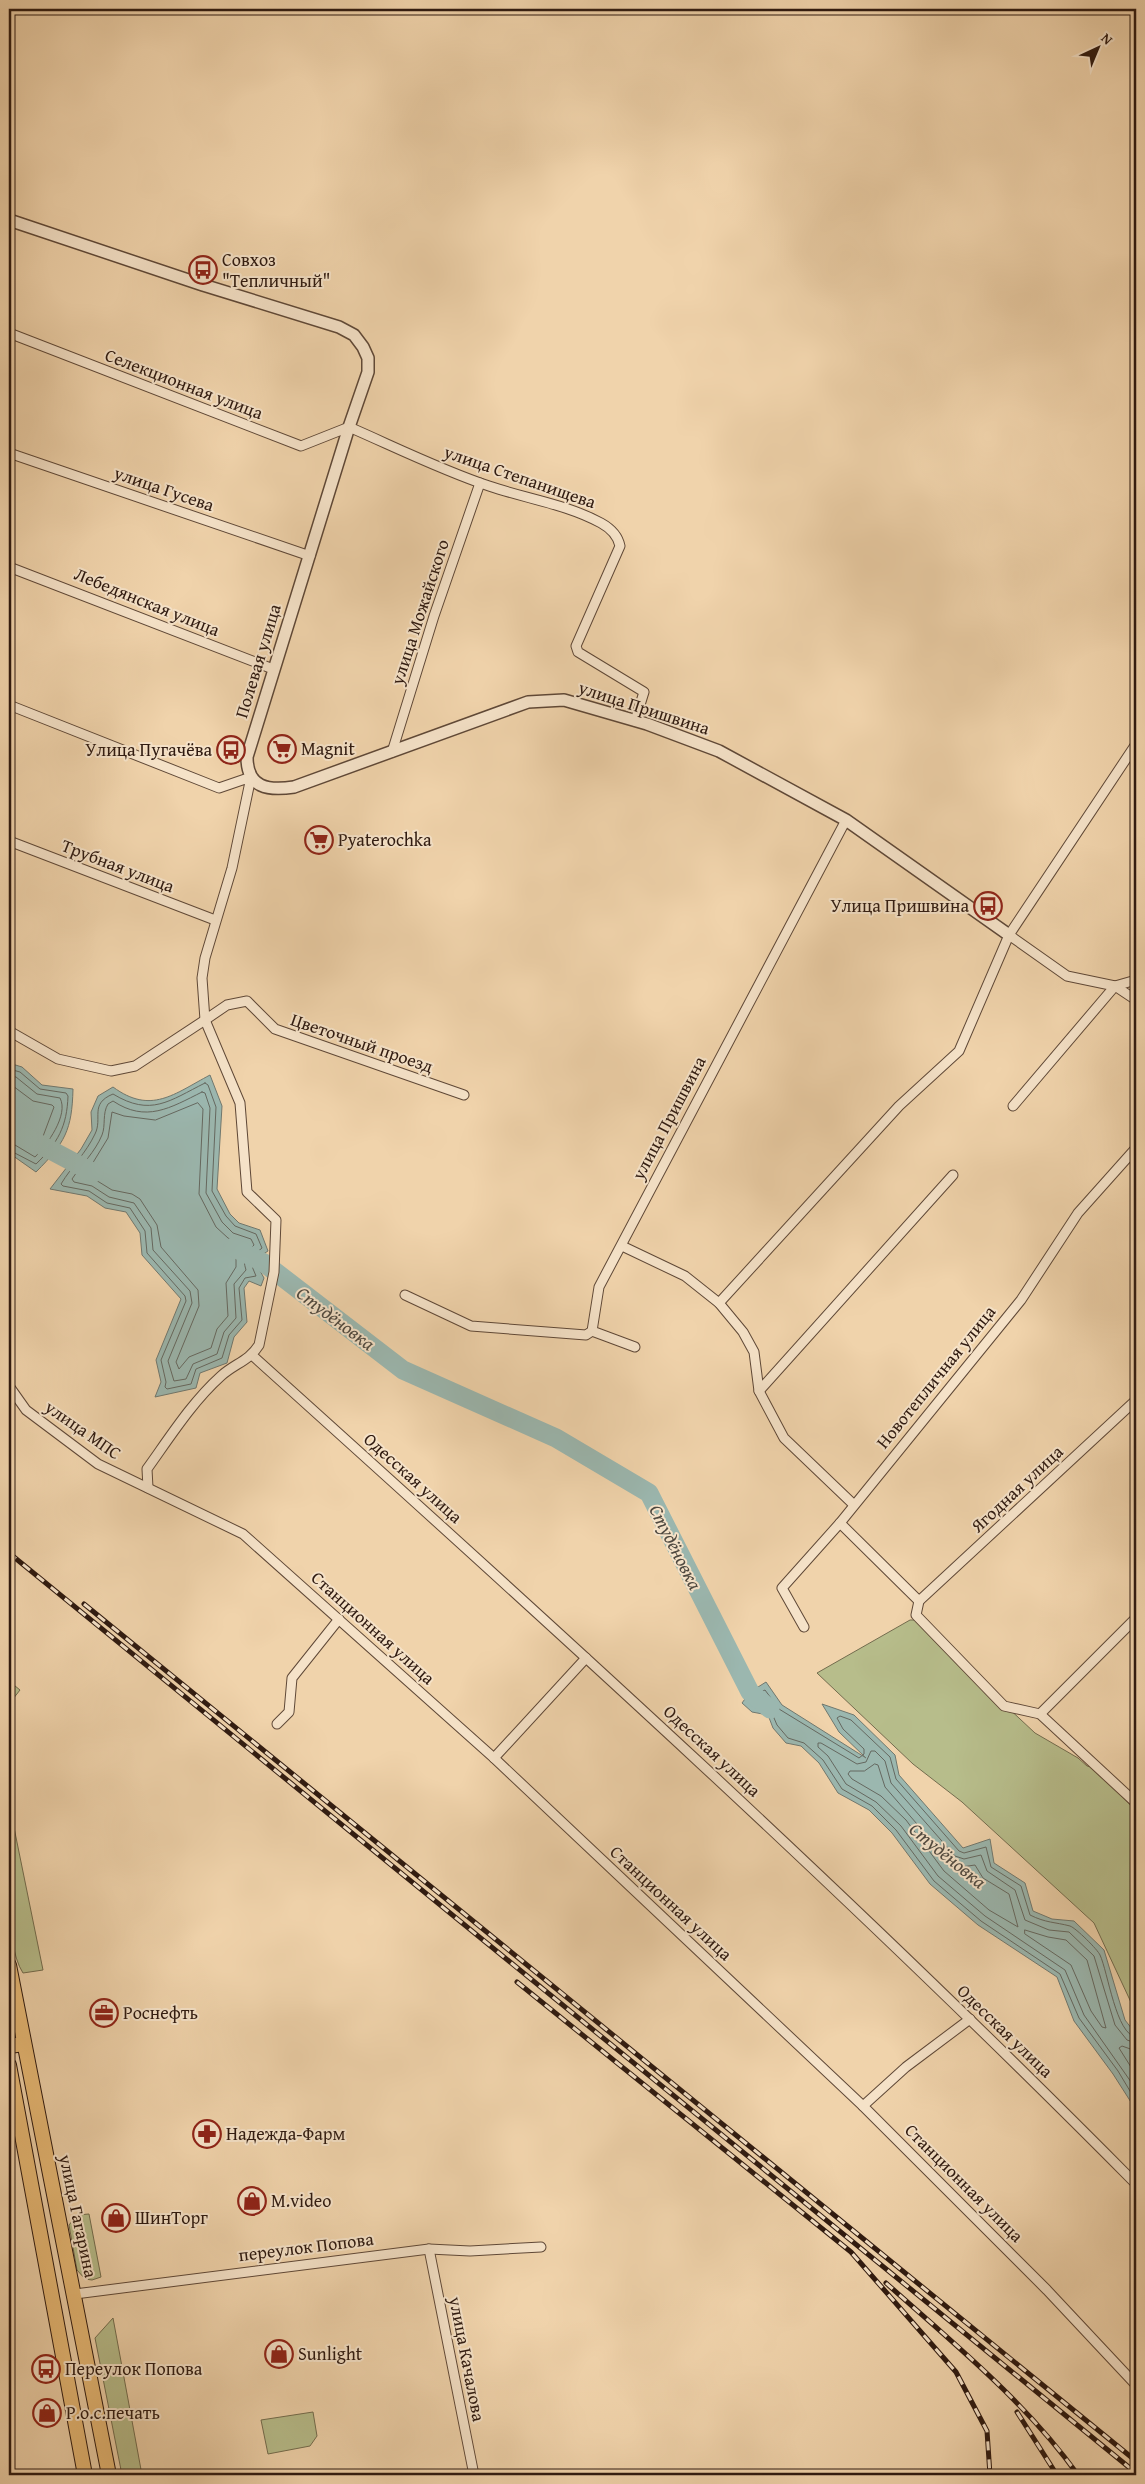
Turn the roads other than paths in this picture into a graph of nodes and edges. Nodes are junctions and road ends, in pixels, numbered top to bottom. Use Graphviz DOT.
graph roads {
  1 [pos="9,220"];
  2 [pos="9,333"];
  3 [pos="349,427"];
  4 [pos="9,453"];
  5 [pos="480,483"];
  6 [pos="310,556"];
  7 [pos="9,567"];
  8 [pos="273,669"];
  9 [pos="9,705"];
  10 [pos="635,721"];
  11 [pos="1136,744"];
  12 [pos="392,752"];
  13 [pos="251,778"];
  14 [pos="846,820"];
  15 [pos="9,841"];
  16 [pos="215,920"];
  17 [pos="1009,935"];
  18 [pos="1136,980"];
  19 [pos="1115,986"];
  20 [pos="1136,1000"];
  21 [pos="206,1020"];
  22 [pos="9,1031"];
  23 [pos="464,1096"];
  24 [pos="1013,1106"];
  25 [pos="1136,1148"];
  26 [pos="953,1175"];
  27 [pos="622,1246"];
  28 [pos="405,1295"];
  29 [pos="719,1303"];
  30 [pos="592,1331"];
  31 [pos="635,1347"];
  32 [pos="253,1356"];
  33 [pos="9,1386"];
  34 [pos="759,1391"];
  35 [pos="1136,1400"];
  36 [pos="148,1488"];
  37 [pos="853,1504"];
  38 [pos="840,1523"];
  39 [pos="919,1601"];
  40 [pos="1136,1618"];
  41 [pos="338,1619"];
  42 [pos="804,1626"];
  43 [pos="586,1658"];
  44 [pos="1040,1714"];
  45 [pos="277,1724"];
  46 [pos="494,1758"];
  47 [pos="1136,1802"];
  48 [pos="9,1965"];
  49 [pos="970,2019"];
  50 [pos="24,2044"];
  51 [pos="9,2046"];
  52 [pos="9,2065"];
  53 [pos="863,2106"];
  54 [pos="1136,2184"];
  55 [pos="541,2247"];
  56 [pos="429,2249"];
  57 [pos="75,2294"];
  58 [pos="1136,2385"];
  59 [pos="85,2475"];
  60 [pos="109,2475"];
  61 [pos="474,2475"];
  1 -- 3 [label="street, Полевая улица"];
  2 -- 3 [label="street, Селекционная улица"];
  3 -- 5 [label="street, улица Степанищева"];
  3 -- 6 [label="street, Полевая улица"];
  4 -- 6 [label="street, улица Гусева"];
  5 -- 10 [label="street, улица Степанищева"];
  5 -- 12 [label="street, улица Можайского"];
  6 -- 8 [label="street, Полевая улица"];
  7 -- 8 [label="street, Лебедянская улица"];
  8 -- 13 [label="street, Полевая улица"];
  9 -- 13 [label="street"];
  10 -- 12 [label="street, улица Пришвина"];
  10 -- 14 [label="street, улица Пришвина"];
  11 -- 17 [label="street"];
  12 -- 13 [label="street, улица Пришвина"];
  13 -- 16 [label="street, Полевая улица"];
  14 -- 17 [label="street, улица Пришвина"];
  14 -- 27 [label="street, улица Пришвина"];
  15 -- 16 [label="street, Трубная улица"];
  16 -- 21 [label="street, Полевая улица"];
  17 -- 19 [label="street, улица Пришвина"];
  17 -- 29 [label="street"];
  18 -- 19 [label="street"];
  19 -- 20 [label="street, улица Пришвина"];
  19 -- 24 [label="street"];
  21 -- 22 [label="street"];
  21 -- 23 [label="street, Цветочный проезд"];
  21 -- 32 [label="street, Полевая улица"];
  25 -- 37 [label="street, Новотепличная улица"];
  26 -- 34 [label="street"];
  27 -- 29 [label="street"];
  27 -- 30 [label="street, улица Пришвина"];
  28 -- 30 [label="street"];
  29 -- 34 [label="street"];
  30 -- 31 [label="street"];
  32 -- 36 [label="street"];
  32 -- 43 [label="street, Одесская улица"];
  33 -- 36 [label="street, улица МПС"];
  34 -- 37 [label="street"];
  35 -- 39 [label="street, Ягодная улица"];
  36 -- 41 [label="street, Станционная улица"];
  37 -- 38 [label="street, Новотепличная улица"];
  38 -- 39 [label="street"];
  38 -- 42 [label="street, Новотепличная улица"];
  39 -- 44 [label="street"];
  40 -- 44 [label="street"];
  41 -- 45 [label="street"];
  41 -- 46 [label="street, Станционная улица"];
  43 -- 46 [label="street"];
  43 -- 49 [label="street, Одесская улица"];
  44 -- 47 [label="street"];
  46 -- 53 [label="street, Станционная улица"];
  48 -- 50 [label="main road, улица Гагарина"];
  49 -- 53 [label="street"];
  49 -- 54 [label="street, Одесская улица"];
  50 -- 51 [label="main road"];
  50 -- 57 [label="main road, улица Гагарина"];
  52 -- 59 [label="main road"];
  53 -- 58 [label="street, Станционная улица"];
  55 -- 56 [label="street, переулок Попова"];
  56 -- 57 [label="street, переулок Попова"];
  56 -- 61 [label="street, улица Качалова"];
  57 -- 60 [label="main road, улица Гагарина"];
}
